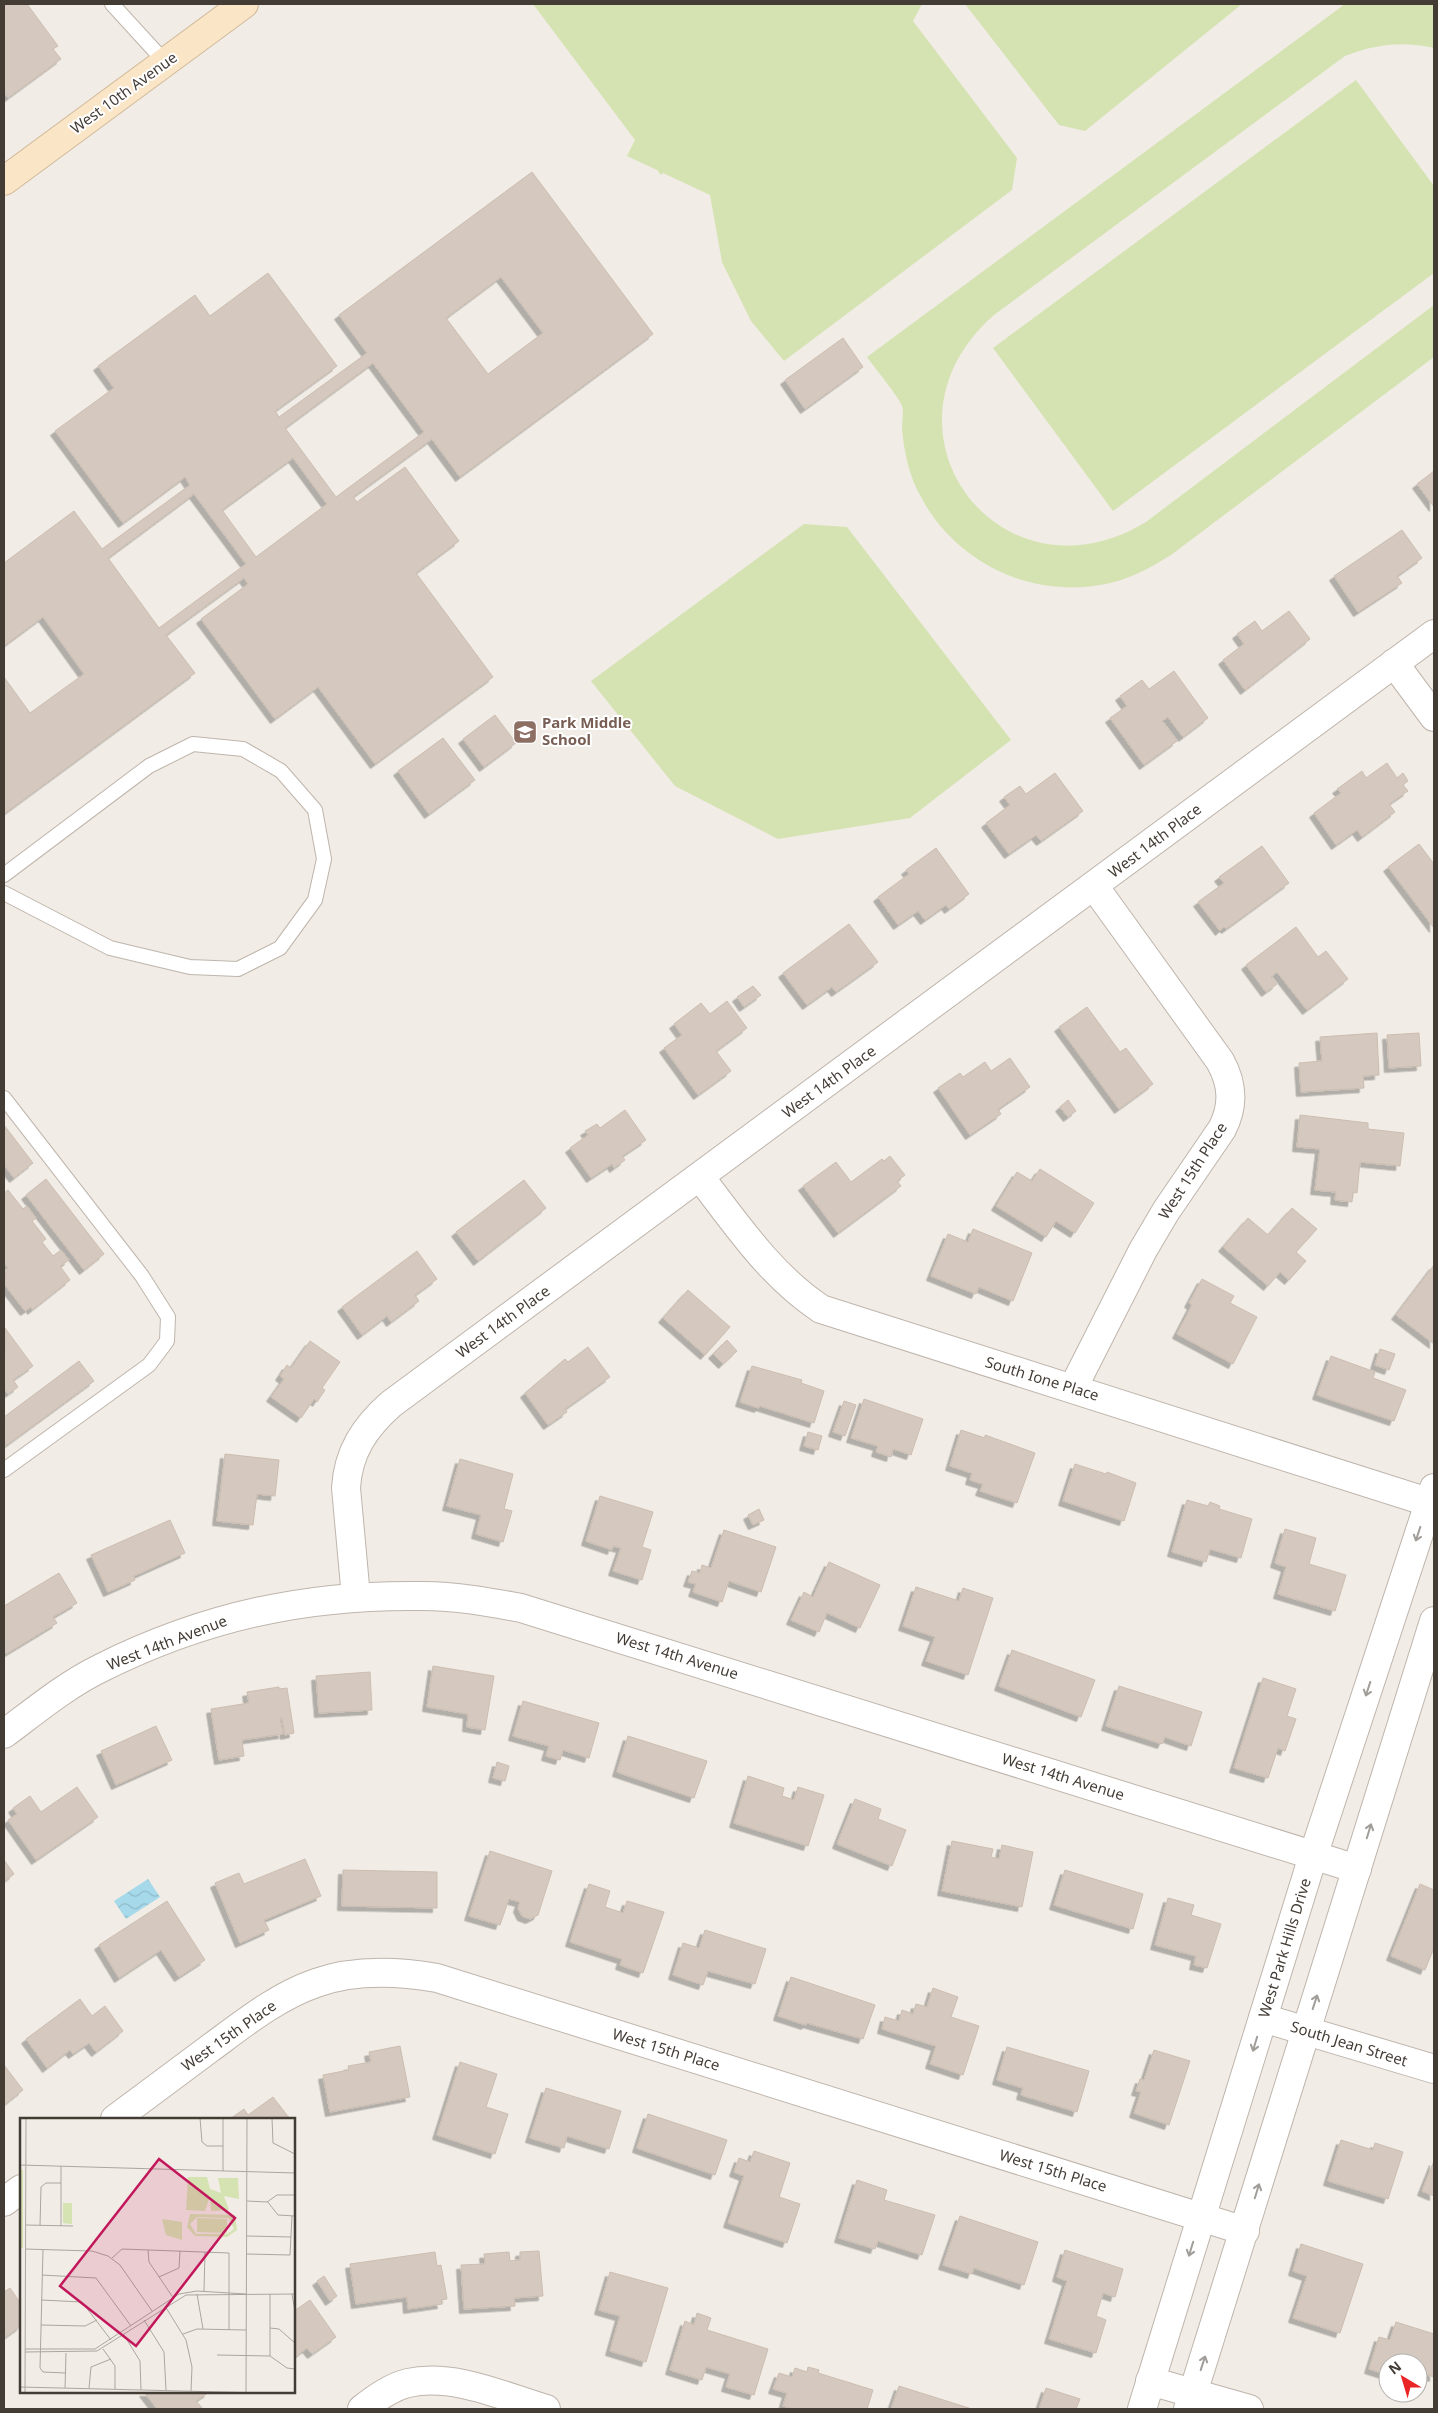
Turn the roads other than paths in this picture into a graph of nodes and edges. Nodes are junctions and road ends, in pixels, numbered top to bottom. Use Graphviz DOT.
graph roads {
  1 [pos="112,4"];
  2 [pos="244,4"];
  3 [pos="164,62"];
  4 [pos="4,181"];
  5 [pos="1434,634"];
  6 [pos="1394,663"];
  7 [pos="1434,717"];
  8 [pos="4,875"];
  9 [pos="1094,886"];
  10 [pos="4,893"];
  11 [pos="4,1098"];
  12 [pos="700,1177"];
  13 [pos="1073,1388"];
  14 [pos="4,1470"];
  15 [pos="1432,1498"];
  16 [pos="356,1597"];
  17 [pos="1434,1621"];
  18 [pos="1376,1663"];
  19 [pos="1426,1677"];
  20 [pos="4,1734"];
  21 [pos="1314,1856"];
  22 [pos="1357,1869"];
  23 [pos="1263,2018"];
  24 [pos="1306,2031"];
  25 [pos="1434,2069"];
  26 [pos="115,2118"];
  27 [pos="20,2190"];
  28 [pos="4,2202"];
  29 [pos="1201,2218"];
  30 [pos="1245,2231"];
  31 [pos="1150,2381"];
  32 [pos="1191,2401"];
  33 [pos="362,2409"];
  34 [pos="546,2409"];
  35 [pos="1142,2409"];
  36 [pos="1249,2409"];
  1 -- 3 [label="lane"];
  2 -- 3 [label="main road, West 10th Avenue"];
  3 -- 4 [label="main road, West 10th Avenue"];
  5 -- 6 [label="street, West 14th Place"];
  6 -- 7 [label="street"];
  6 -- 9 [label="street, West 14th Place"];
  8 -- 10 [label="lane"];
  9 -- 12 [label="street, West 14th Place"];
  9 -- 13 [label="street, West 15th Place"];
  11 -- 14 [label="lane"];
  12 -- 13 [label="street, South Ione Place"];
  12 -- 16 [label="street, West 14th Place"];
  13 -- 15 [label="street, South Ione Place"];
  15 -- 18 [label="street, West Park Hills Drive, one-way"];
  16 -- 20 [label="street, West 14th Avenue"];
  16 -- 21 [label="street, West 14th Avenue"];
  17 -- 19 [label="street"];
  18 -- 19 [label="street"];
  18 -- 21 [label="street, West Park Hills Drive, one-way"];
  22 -- 19 [label="street, one-way"];
  21 -- 22 [label="street, West 14th Avenue"];
  21 -- 23 [label="street, West Park Hills Drive"];
  24 -- 22 [label="street, one-way"];
  23 -- 24 [label="street, South Jean Street"];
  23 -- 29 [label="street, West Park Hills Drive, one-way"];
  24 -- 25 [label="street, South Jean Street"];
  30 -- 24 [label="street, one-way"];
  26 -- 29 [label="street, West 15th Place"];
  27 -- 28 [label="street"];
  29 -- 30 [label="street, West 15th Place"];
  29 -- 31 [label="street, West Park Hills Drive, one-way"];
  32 -- 30 [label="street, one-way"];
  31 -- 32 [label="street"];
  31 -- 35 [label="street, West Park Hills Drive"];
  32 -- 36 [label="street"];
  33 -- 34 [label="street"];
}
